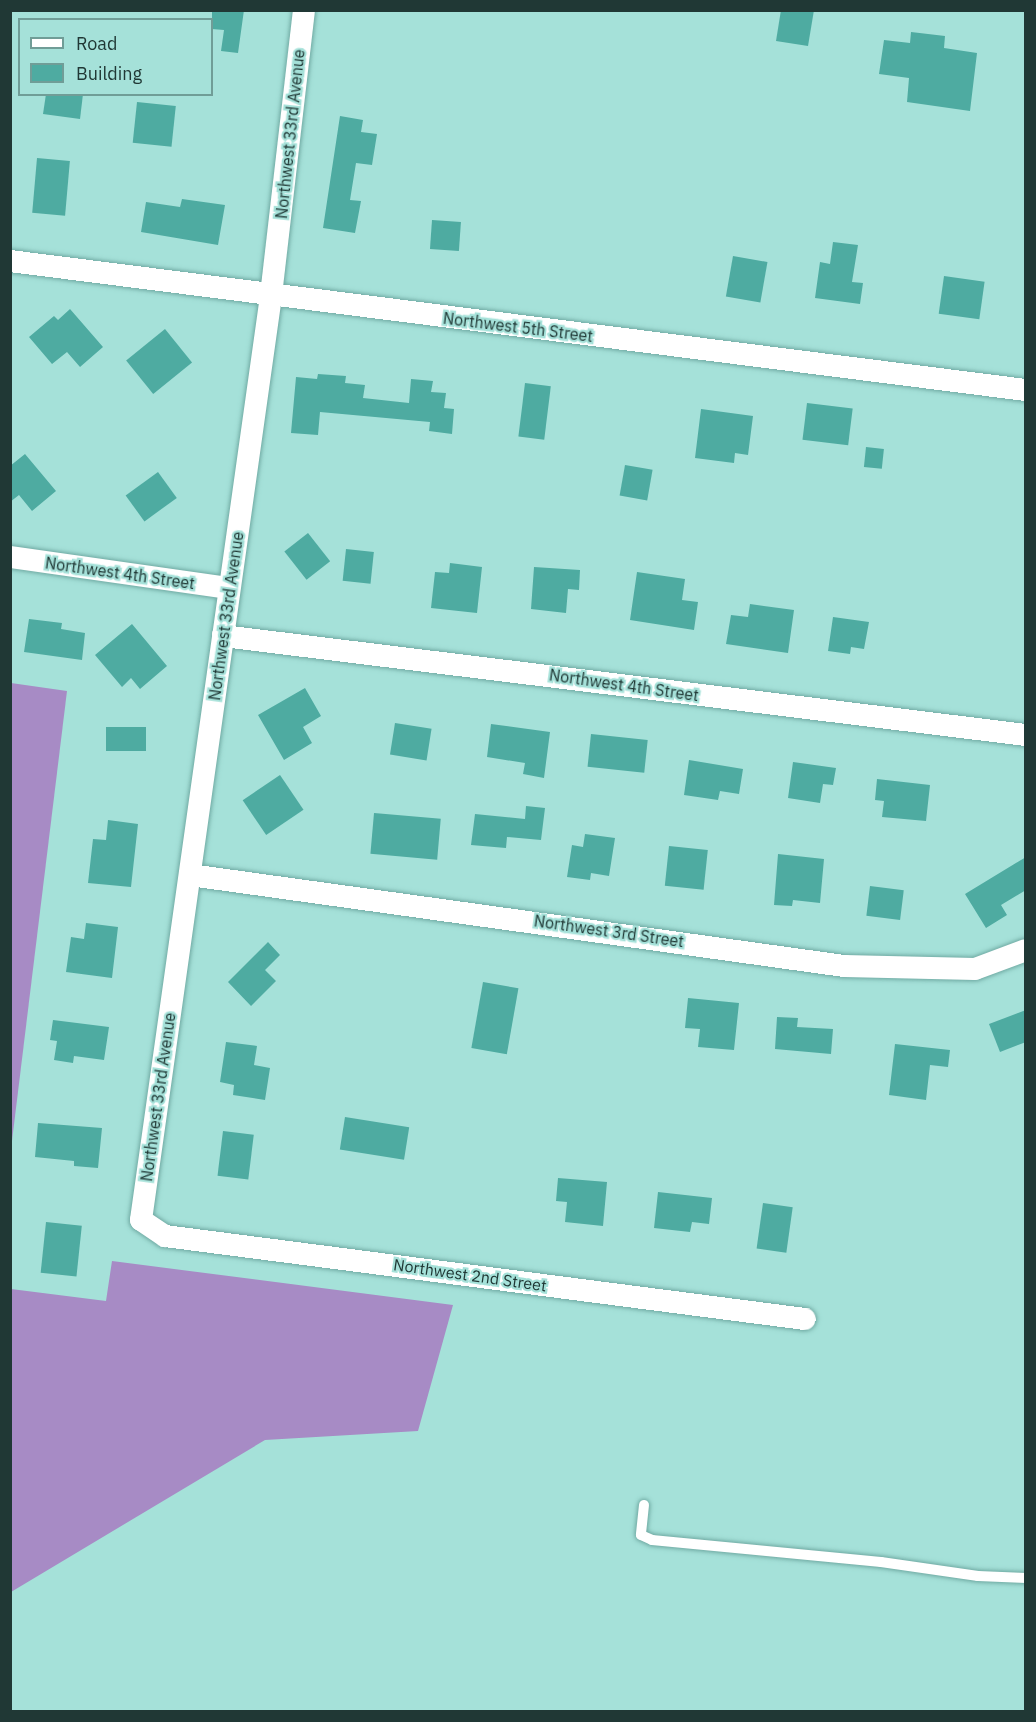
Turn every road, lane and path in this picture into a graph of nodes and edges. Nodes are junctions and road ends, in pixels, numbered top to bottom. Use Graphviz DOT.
graph roads {
  1 [pos="304,10"];
  2 [pos="10,261"];
  3 [pos="271,296"];
  4 [pos="1026,390"];
  5 [pos="10,557"];
  6 [pos="229,588"];
  7 [pos="223,636"];
  8 [pos="1026,735"];
  9 [pos="190,875"];
  10 [pos="1026,950"];
  11 [pos="141,1220"];
  12 [pos="805,1319"];
  13 [pos="644,1505"];
  14 [pos="1026,1578"];
  1 -- 3 [label="street, Northwest 33rd Avenue"];
  2 -- 3 [label="street, Northwest 5th Street"];
  3 -- 4 [label="street, Northwest 5th Street"];
  3 -- 6 [label="street, Northwest 33rd Avenue"];
  5 -- 6 [label="street, Northwest 4th Street"];
  6 -- 7 [label="street, Northwest 33rd Avenue"];
  7 -- 8 [label="street, Northwest 4th Street"];
  7 -- 9 [label="street, Northwest 33rd Avenue"];
  9 -- 10 [label="street, Northwest 3rd Street"];
  9 -- 11 [label="street, Northwest 33rd Avenue"];
  11 -- 12 [label="street, Northwest 2nd Street"];
  13 -- 14 [label="lane"];
}
